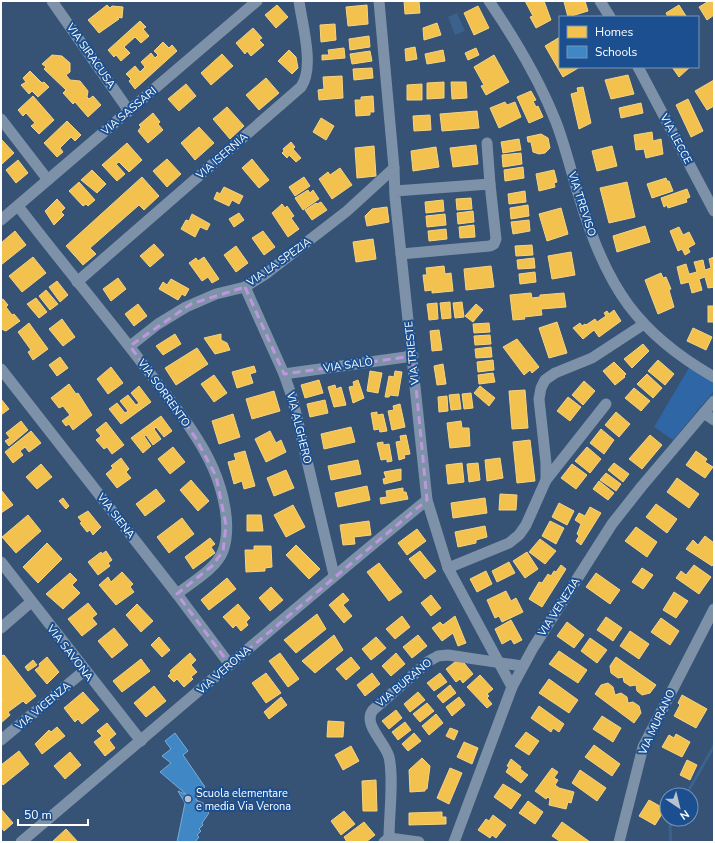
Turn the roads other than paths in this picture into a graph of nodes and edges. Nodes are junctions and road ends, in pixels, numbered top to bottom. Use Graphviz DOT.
graph roads {
  1 [pos="52,1"];
  2 [pos="257,1"];
  3 [pos="299,1"];
  4 [pos="379,1"];
  5 [pos="488,1"];
  6 [pos="604,3"];
  7 [pos="610,16"];
  8 [pos="639,68"];
  9 [pos="129,111"];
  10 [pos="1,119"];
  11 [pos="487,143"];
  12 [pos="394,168"];
  13 [pos="48,180"];
  14 [pos="490,184"];
  15 [pos="395,191"];
  16 [pos="18,206"];
  17 [pos="714,210"];
  18 [pos="1,220"];
  19 [pos="401,254"];
  20 [pos="77,282"];
  21 [pos="245,286"];
  22 [pos="644,324"];
  23 [pos="130,346"];
  24 [pos="413,356"];
  25 [pos="1,369"];
  26 [pos="284,374"];
  27 [pos="714,377"];
  28 [pos="714,401"];
  29 [pos="606,404"];
  30 [pos="704,412"];
  31 [pos="714,420"];
  32 [pos="546,480"];
  33 [pos="427,500"];
  34 [pos="1,562"];
  35 [pos="448,568"];
  36 [pos="334,575"];
  37 [pos="177,594"];
  38 [pos="31,602"];
  39 [pos="714,609"];
  40 [pos="1,628"];
  41 [pos="498,662"];
  42 [pos="230,665"];
  43 [pos="522,666"];
  44 [pos="84,671"];
  45 [pos="512,687"];
  46 [pos="1,740"];
  47 [pos="141,742"];
  48 [pos="386,840"];
  49 [pos="25,841"];
  50 [pos="419,842"];
  51 [pos="454,842"];
  52 [pos="619,842"];
  1 -- 9 [label="street, VIA SIRACUSA"];
  2 -- 9 [label="street, VIA SASSARI"];
  3 -- 20 [label="street, VIA ISERNIA"];
  4 -- 12 [label="street, VIA TRIESTE"];
  5 -- 22 [label="street, VIA TREVISO"];
  6 -- 7 [label="street"];
  8 -- 17 [label="street, VIA LECCE"];
  9 -- 13 [label="street, VIA SASSARI"];
  10 -- 13 [label="street"];
  11 -- 14 [label="street"];
  12 -- 15 [label="street, VIA TRIESTE"];
  12 -- 21 [label="street, VIA LA SPEZIA"];
  13 -- 16 [label="street, VIA SASSARI"];
  14 -- 15 [label="street"];
  14 -- 19 [label="street"];
  15 -- 19 [label="street, VIA TRIESTE"];
  16 -- 18 [label="street, VIA SASSARI"];
  16 -- 20 [label="street, VIA SORRENTO"];
  19 -- 24 [label="street, VIA TRIESTE"];
  20 -- 23 [label="street, VIA SORRENTO"];
  21 -- 23 [label="street, VIA LA SPEZIA"];
  21 -- 26 [label="street, VIA ALGHERO"];
  22 -- 27 [label="street, VIA TREVISO"];
  22 -- 32 [label="street"];
  23 -- 37 [label="street, VIA SORRENTO"];
  24 -- 26 [label="street, VIA SALÒ"];
  24 -- 33 [label="street, VIA TRIESTE"];
  25 -- 37 [label="street, VIA SIENA"];
  26 -- 36 [label="street, VIA ALGHERO"];
  28 -- 30 [label="street, VIA VENEZIA"];
  29 -- 32 [label="street"];
  30 -- 31 [label="street"];
  30 -- 43 [label="street, VIA VENEZIA"];
  32 -- 35 [label="street"];
  33 -- 35 [label="street, VIA TRIESTE"];
  33 -- 36 [label="street, VIA VERONA"];
  34 -- 38 [label="street, VIA SAVONA"];
  35 -- 41 [label="street, VIA TRIESTE"];
  36 -- 42 [label="street, VIA VERONA"];
  37 -- 42 [label="street, VIA SIENA"];
  38 -- 40 [label="street"];
  38 -- 44 [label="street, VIA SAVONA"];
  39 -- 52 [label="street, VIA MURANO"];
  41 -- 43 [label="street, VIA BURANO"];
  41 -- 45 [label="street, VIA TRIESTE"];
  41 -- 48 [label="street, VIA BURANO"];
  42 -- 47 [label="street, VIA VERONA"];
  43 -- 45 [label="street, VIA VENEZIA"];
  44 -- 46 [label="street, VIA VICENZA"];
  44 -- 47 [label="street, VIA SAVONA"];
  45 -- 51 [label="street, VIA VENEZIA"];
  47 -- 49 [label="street, VIA VERONA"];
  48 -- 50 [label="street"];
}
